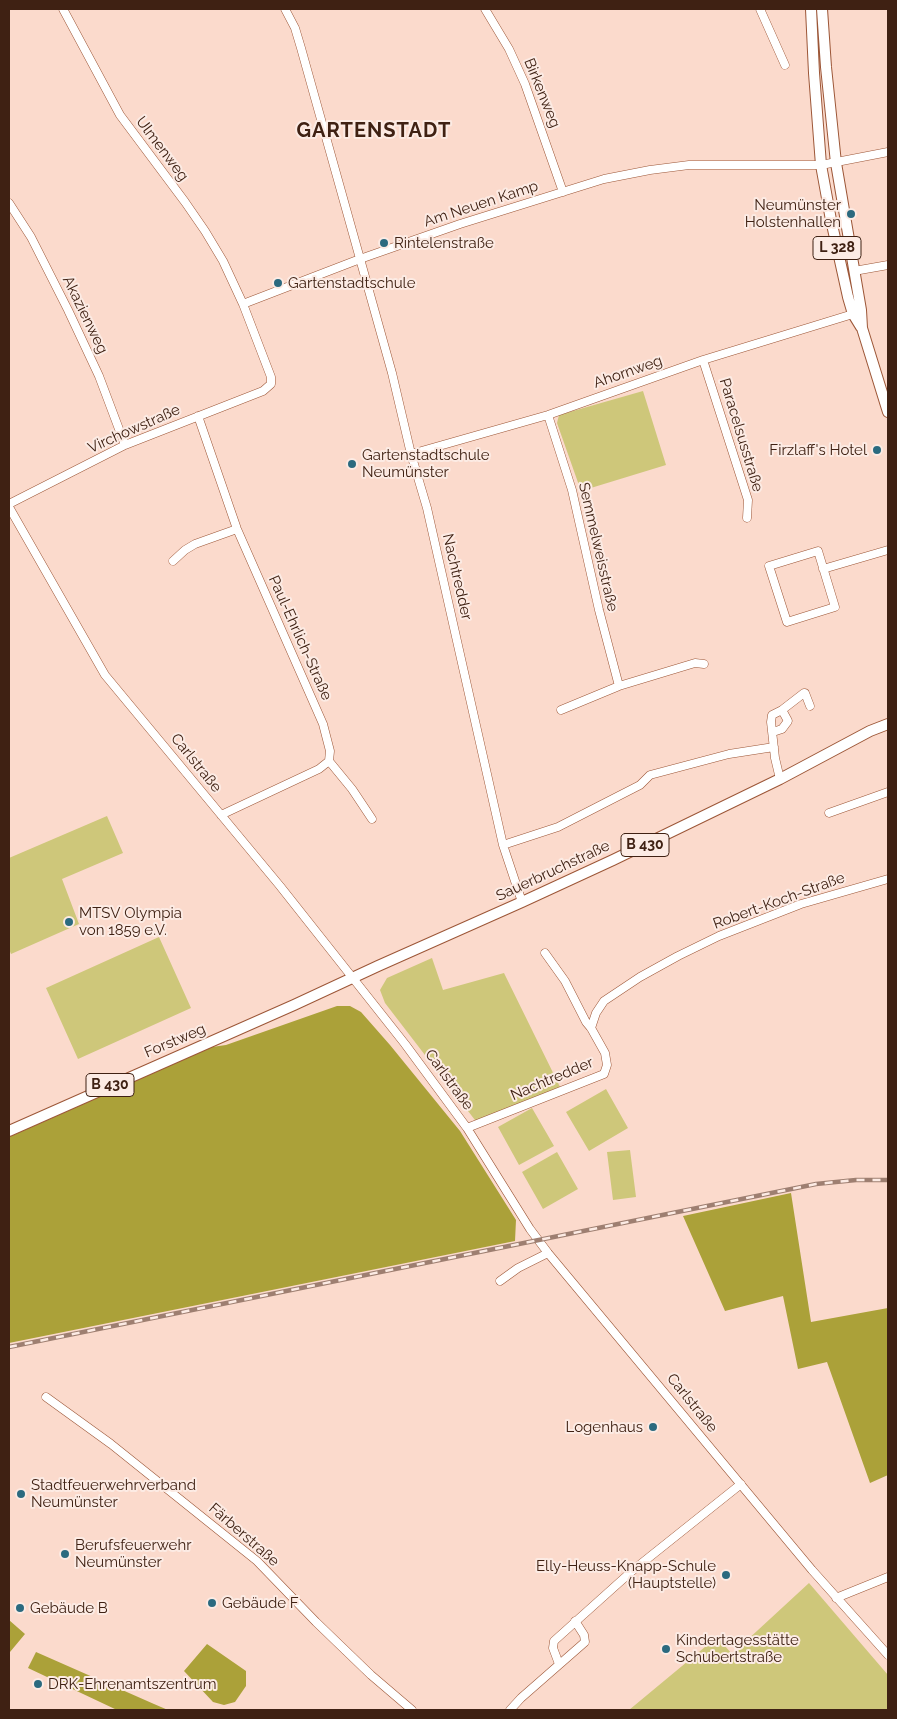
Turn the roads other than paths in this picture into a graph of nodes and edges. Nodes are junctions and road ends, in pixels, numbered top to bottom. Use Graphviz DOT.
graph roads {
  1 [pos="63,9"];
  2 [pos="285,9"];
  3 [pos="485,9"];
  4 [pos="760,9"];
  5 [pos="811,9"];
  6 [pos="822,9"];
  7 [pos="786,65"];
  8 [pos="888,152"];
  9 [pos="836,163"];
  10 [pos="821,165"];
  11 [pos="563,192"];
  12 [pos="9,203"];
  13 [pos="838,256"];
  14 [pos="360,259"];
  15 [pos="888,266"];
  16 [pos="854,271"];
  17 [pos="846,288"];
  18 [pos="243,304"];
  19 [pos="853,314"];
  20 [pos="862,328"];
  21 [pos="703,360"];
  22 [pos="888,412"];
  23 [pos="548,414"];
  24 [pos="198,416"];
  25 [pos="126,444"];
  26 [pos="412,454"];
  27 [pos="9,505"];
  28 [pos="747,518"];
  29 [pos="237,529"];
  30 [pos="888,550"];
  31 [pos="173,561"];
  32 [pos="823,569"];
  33 [pos="704,664"];
  34 [pos="619,686"];
  35 [pos="810,706"];
  36 [pos="561,710"];
  37 [pos="782,710"];
  38 [pos="888,716"];
  39 [pos="888,724"];
  40 [pos="870,731"];
  41 [pos="772,732"];
  42 [pos="774,747"];
  43 [pos="329,761"];
  44 [pos="780,779"];
  45 [pos="888,792"];
  46 [pos="829,813"];
  47 [pos="221,815"];
  48 [pos="372,819"];
  49 [pos="503,846"];
  50 [pos="888,879"];
  51 [pos="522,902"];
  52 [pos="545,953"];
  53 [pos="353,978"];
  54 [pos="592,1028"];
  55 [pos="467,1128"];
  56 [pos="9,1131"];
  57 [pos="548,1253"];
  58 [pos="500,1281"];
  59 [pos="46,1397"];
  60 [pos="741,1484"];
  61 [pos="888,1577"];
  62 [pos="836,1598"];
  63 [pos="575,1621"];
  64 [pos="888,1655"];
  65 [pos="559,1664"];
  66 [pos="412,1710"];
  67 [pos="510,1710"];
  1 -- 18 [label="street, Ulmenweg"];
  2 -- 14 [label="street"];
  3 -- 11 [label="street, Birkenweg"];
  4 -- 7 [label="street"];
  5 -- 10 [label="main road, L 328"];
  6 -- 9 [label="main road, L 328"];
  8 -- 9 [label="street, Am Neuen Kamp"];
  9 -- 10 [label="street, Am Neuen Kamp"];
  9 -- 16 [label="main road, L 328"];
  10 -- 11 [label="street, Am Neuen Kamp"];
  10 -- 13 [label="main road, L 328"];
  11 -- 14 [label="street, Am Neuen Kamp"];
  12 -- 25 [label="street, Akazienweg"];
  13 -- 16 [label="street"];
  13 -- 17 [label="main road, L 328"];
  14 -- 18 [label="street, Am Neuen Kamp"];
  14 -- 26 [label="street, Nachtredder"];
  15 -- 16 [label="street"];
  16 -- 17 [label="street"];
  16 -- 20 [label="main road, L 328"];
  17 -- 19 [label="main road, L 328"];
  18 -- 24 [label="street, Virchowstraße"];
  19 -- 20 [label="main road, L 328"];
  19 -- 21 [label="street, Ahornweg"];
  20 -- 22 [label="main road, L 328"];
  21 -- 23 [label="street, Ahornweg"];
  21 -- 28 [label="street, Paracelsusstraße"];
  23 -- 26 [label="street, Ahornweg"];
  23 -- 34 [label="street, Semmelweisstraße"];
  24 -- 25 [label="street, Virchowstraße"];
  24 -- 29 [label="street, Paul-Ehrlich-Straße"];
  25 -- 27 [label="street, Virchowstraße"];
  26 -- 49 [label="street, Nachtredder"];
  27 -- 47 [label="street, Carlstraße"];
  29 -- 31 [label="street"];
  29 -- 43 [label="street, Paul-Ehrlich-Straße"];
  30 -- 32 [label="street"];
  32 -- 32 [label="street"];
  33 -- 34 [label="street"];
  34 -- 36 [label="street"];
  35 -- 37 [label="street"];
  37 -- 41 [label="street"];
  37 -- 41 [label="street"];
  38 -- 40 [label="main road, Sauerbruchstraße / B 430"];
  39 -- 40 [label="main road, Sauerbruchstraße / B 430"];
  40 -- 44 [label="main road, Sauerbruchstraße / B 430"];
  41 -- 42 [label="street"];
  42 -- 44 [label="street"];
  42 -- 49 [label="street"];
  43 -- 47 [label="street"];
  43 -- 48 [label="street"];
  44 -- 51 [label="main road, Sauerbruchstraße / B 430"];
  45 -- 46 [label="street"];
  47 -- 53 [label="street, Carlstraße"];
  49 -- 51 [label="street, Nachtredder"];
  50 -- 54 [label="street, Robert-Koch-Straße"];
  51 -- 53 [label="main road, Sauerbruchstraße / B 430"];
  52 -- 54 [label="street, Nachtredder"];
  53 -- 55 [label="street, Carlstraße"];
  53 -- 56 [label="main road, Forstweg / B 430"];
  54 -- 55 [label="street, Nachtredder"];
  55 -- 57 [label="street, Carlstraße"];
  57 -- 58 [label="street"];
  57 -- 60 [label="street, Carlstraße"];
  59 -- 66 [label="street, Färberstraße"];
  60 -- 62 [label="street, Carlstraße"];
  60 -- 63 [label="street"];
  61 -- 62 [label="street"];
  62 -- 64 [label="street, Carlstraße"];
  63 -- 65 [label="street"];
  63 -- 65 [label="street"];
  65 -- 67 [label="street"];
}
